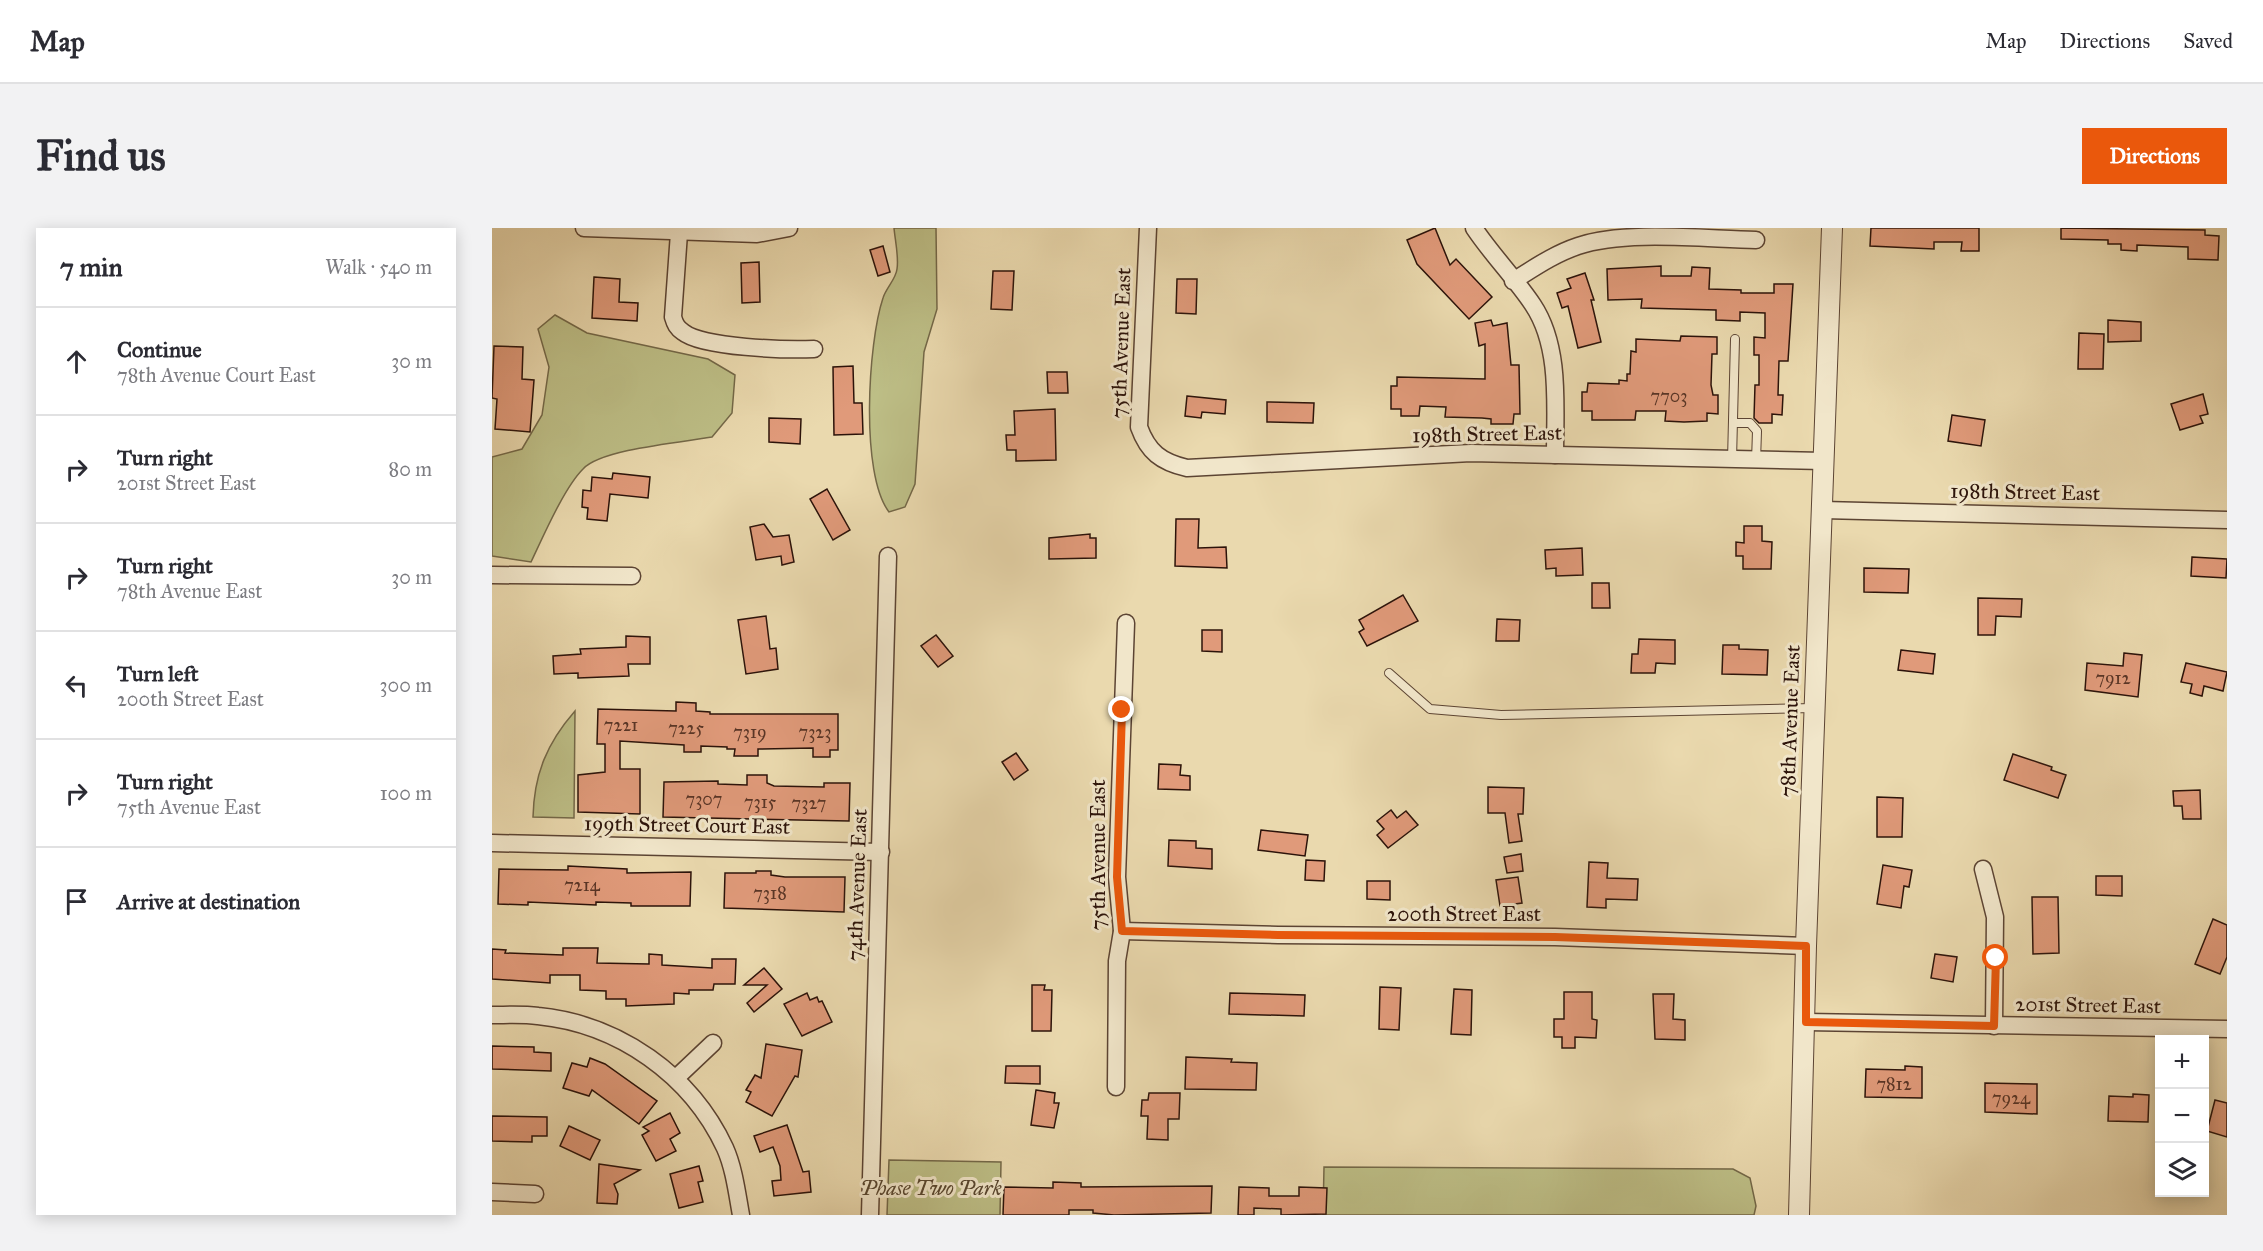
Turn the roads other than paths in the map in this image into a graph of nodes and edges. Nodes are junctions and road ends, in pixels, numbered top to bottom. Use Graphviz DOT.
graph roads {
  1 [pos="584,228"];
  2 [pos="789,228"];
  3 [pos="1148,228"];
  4 [pos="1474,228"];
  5 [pos="1832,228"];
  6 [pos="679,233"];
  7 [pos="1756,240"];
  8 [pos="1513,281"];
  9 [pos="1736,339"];
  10 [pos="814,349"];
  11 [pos="1733,423"];
  12 [pos="1155,455"];
  13 [pos="1555,455"];
  14 [pos="1732,460"];
  15 [pos="1756,461"];
  16 [pos="1823,461"];
  17 [pos="1823,510"];
  18 [pos="2227,520"];
  19 [pos="888,556"];
  20 [pos="492,574"];
  21 [pos="633,576"];
  22 [pos="1126,623"];
  23 [pos="1389,673"];
  24 [pos="1814,708"];
  25 [pos="492,843"];
  26 [pos="880,852"];
  27 [pos="1983,869"];
  28 [pos="1122,931"];
  29 [pos="1806,946"];
  30 [pos="492,1014"];
  31 [pos="1806,1022"];
  32 [pos="1994,1026"];
  33 [pos="2227,1029"];
  34 [pos="713,1043"];
  35 [pos="676,1078"];
  36 [pos="1116,1087"];
  37 [pos="492,1192"];
  38 [pos="535,1194"];
  39 [pos="741,1215"];
  40 [pos="870,1215"];
  41 [pos="1799,1215"];
  1 -- 6 [label="street"];
  2 -- 6 [label="street"];
  3 -- 12 [label="street, 75th Avenue East"];
  4 -- 8 [label="street"];
  5 -- 16 [label="street, 78th Avenue East"];
  6 -- 10 [label="street"];
  7 -- 8 [label="street"];
  8 -- 13 [label="street"];
  9 -- 11 [label="lane"];
  11 -- 14 [label="lane"];
  11 -- 15 [label="lane"];
  12 -- 13 [label="street, 198th Street East"];
  13 -- 14 [label="street, 198th Street East"];
  14 -- 15 [label="street, 198th Street East"];
  15 -- 16 [label="street, 198th Street East"];
  16 -- 17 [label="street, 78th Avenue East"];
  17 -- 18 [label="street, 198th Street East"];
  17 -- 24 [label="street, 78th Avenue East"];
  19 -- 26 [label="street, 74th Avenue East"];
  20 -- 21 [label="street"];
  22 -- 28 [label="street, 75th Avenue East"];
  23 -- 24 [label="lane"];
  24 -- 29 [label="street, 78th Avenue East"];
  25 -- 26 [label="street, 199th Street Court East"];
  26 -- 40 [label="street, 74th Avenue East"];
  27 -- 32 [label="street"];
  28 -- 29 [label="street, 200th Street East"];
  28 -- 36 [label="street, 75th Avenue East"];
  29 -- 31 [label="street, 78th Avenue East"];
  30 -- 35 [label="street"];
  31 -- 32 [label="street, 201st Street East"];
  31 -- 41 [label="street, 78th Avenue East"];
  32 -- 33 [label="street, 201st Street East"];
  34 -- 35 [label="street"];
  35 -- 39 [label="street"];
  37 -- 38 [label="street"];
}
